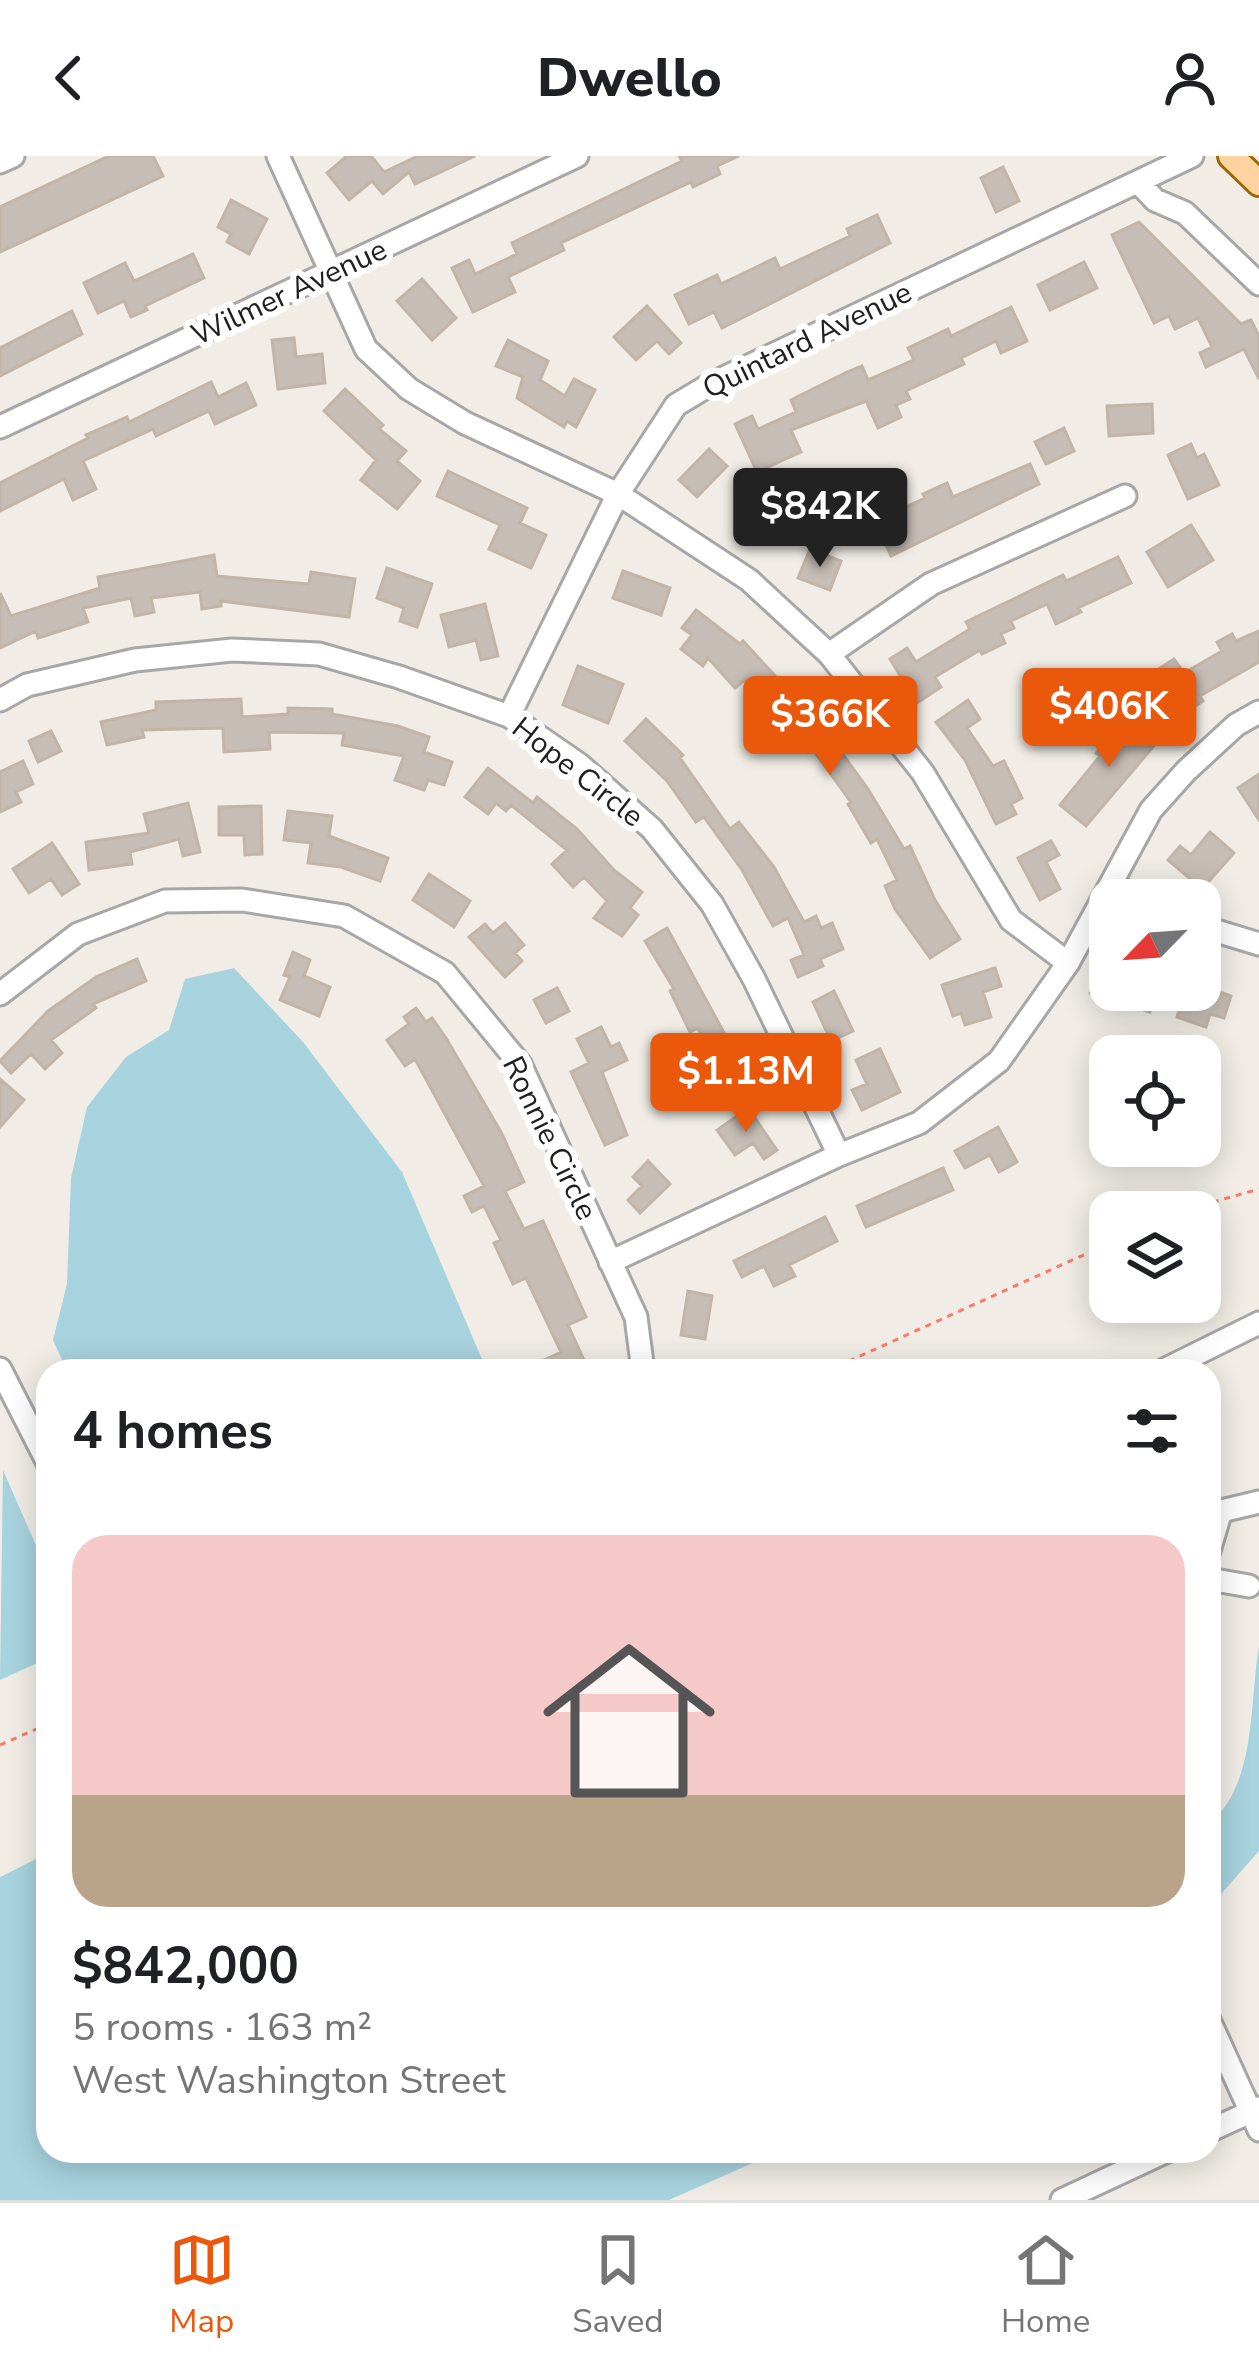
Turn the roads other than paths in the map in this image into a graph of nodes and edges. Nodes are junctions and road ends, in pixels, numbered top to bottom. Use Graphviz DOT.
graph roads {
  1 [pos="13,156"];
  2 [pos="278,156"];
  3 [pos="577,156"];
  4 [pos="1192,156"];
  5 [pos="1231,156"];
  6 [pos="0,162"];
  7 [pos="1257,177"];
  8 [pos="1138,182"];
  9 [pos="330,273"];
  10 [pos="1259,284"];
  11 [pos="0,427"];
  12 [pos="618,494"];
  13 [pos="1125,496"];
  14 [pos="829,654"];
  15 [pos="0,700"];
  16 [pos="1259,712"];
  17 [pos="509,716"];
  18 [pos="1116,879"];
  19 [pos="1089,926"];
  20 [pos="1221,932"];
  21 [pos="1259,944"];
  22 [pos="1068,963"];
  23 [pos="0,994"];
  24 [pos="839,1155"];
  25 [pos="610,1262"];
  26 [pos="1258,1323"];
  27 [pos="642,1359"];
  28 [pos="1186,1359"];
  29 [pos="1,1373"];
  30 [pos="36,1437"];
  31 [pos="1259,1502"];
  32 [pos="1221,1512"];
  33 [pos="1221,1581"];
  34 [pos="1249,1586"];
  35 [pos="1221,2045"];
  36 [pos="1256,2117"];
  37 [pos="1221,2128"];
  38 [pos="1141,2163"];
  39 [pos="1062,2200"];
  1 -- 6 [label="street"];
  2 -- 9 [label="street"];
  3 -- 9 [label="street, Wilmer Avenue"];
  4 -- 8 [label="street, Quintard Avenue"];
  5 -- 7 [label="main road"];
  8 -- 10 [label="street"];
  8 -- 12 [label="street, Quintard Avenue"];
  9 -- 11 [label="street, Wilmer Avenue"];
  9 -- 12 [label="street"];
  12 -- 14 [label="street"];
  12 -- 17 [label="street, Quintard Avenue"];
  13 -- 14 [label="street"];
  14 -- 22 [label="street"];
  15 -- 17 [label="street, Hope Circle"];
  16 -- 18 [label="street"];
  17 -- 24 [label="street, Hope Circle"];
  19 -- 22 [label="street"];
  20 -- 21 [label="street"];
  22 -- 24 [label="street"];
  23 -- 25 [label="street, Ronnie Circle"];
  24 -- 25 [label="street"];
  25 -- 27 [label="street, Ronnie Circle"];
  26 -- 28 [label="street"];
  29 -- 30 [label="street"];
  31 -- 32 [label="street"];
  33 -- 34 [label="street"];
  35 -- 36 [label="street"];
  36 -- 37 [label="street"];
  38 -- 39 [label="street"];
}
